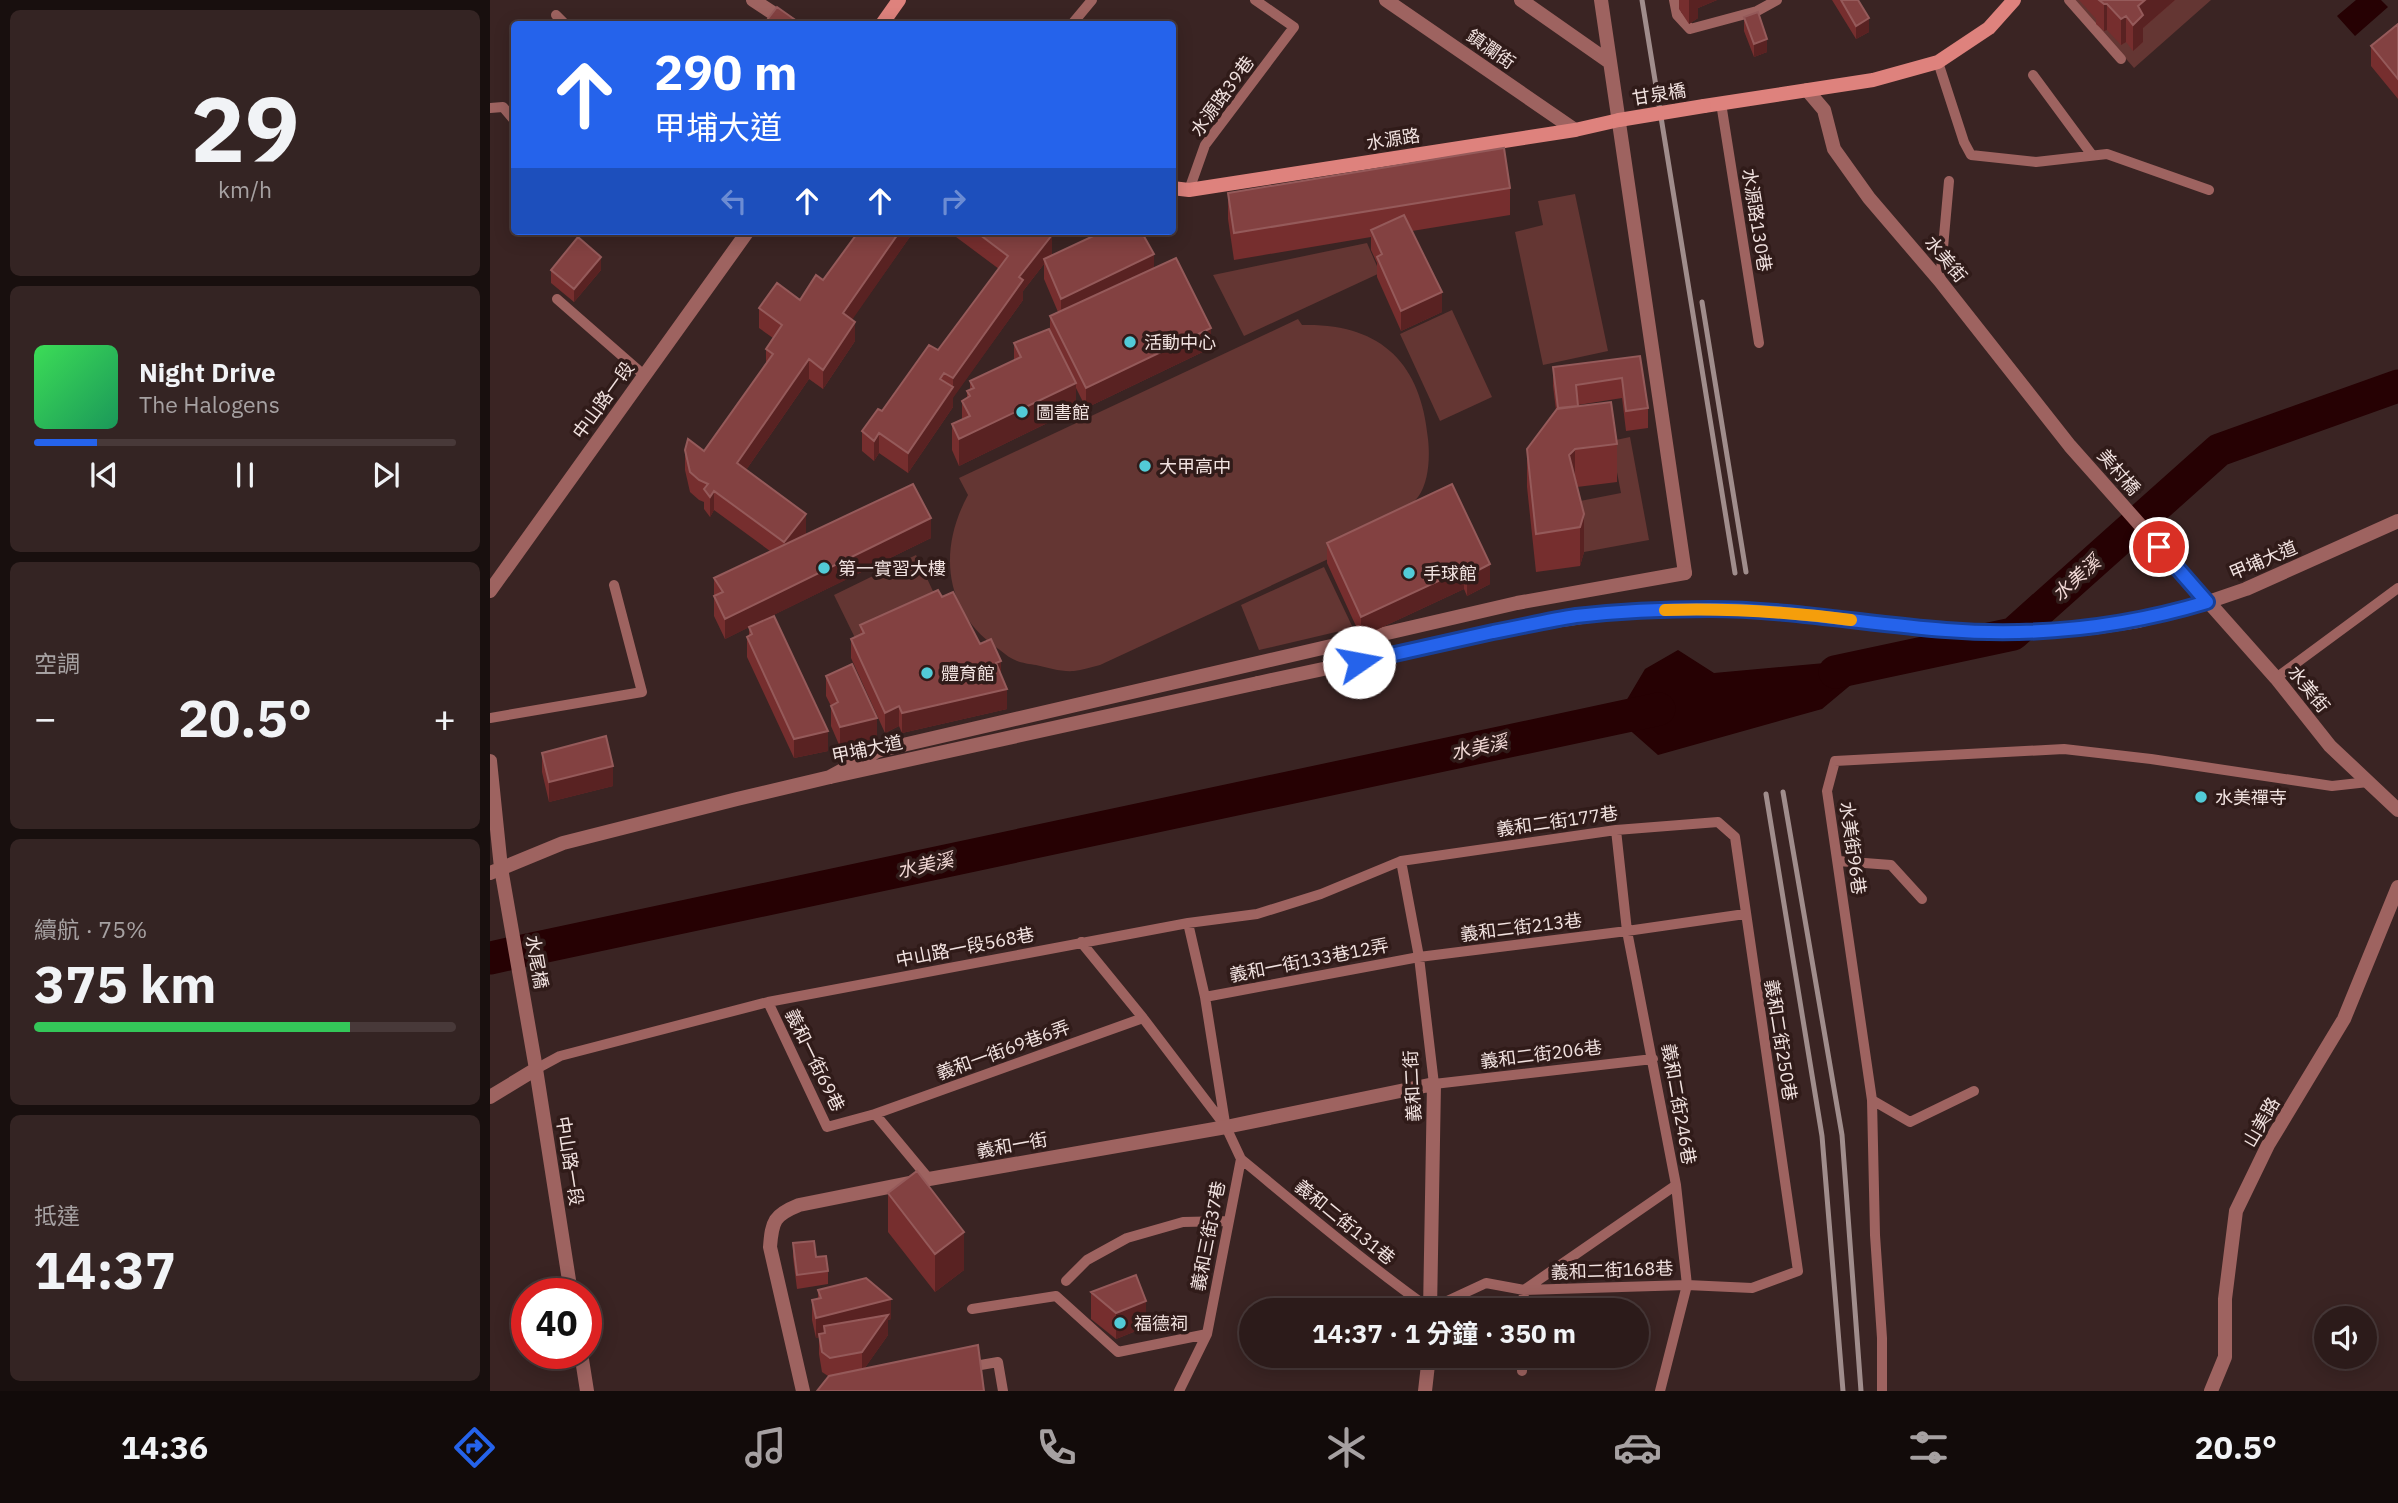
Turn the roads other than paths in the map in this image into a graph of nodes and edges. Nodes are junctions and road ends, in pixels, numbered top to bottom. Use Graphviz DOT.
graph roads {
  1 [pos="753,0"];
  2 [pos="899,0"];
  3 [pos="1092,0"];
  4 [pos="1255,0"];
  5 [pos="1386,0"];
  6 [pos="1521,0"];
  7 [pos="1601,0"];
  8 [pos="1674,0"];
  9 [pos="1777,0"];
  10 [pos="2014,0"];
  11 [pos="2069,0"];
  12 [pos="556,15"];
  13 [pos="562,21"];
  14 [pos="785,21"];
  15 [pos="884,21"];
  16 [pos="1074,21"];
  17 [pos="2122,58"];
  18 [pos="1608,61"];
  19 [pos="1938,62"];
  20 [pos="2033,75"];
  21 [pos="1807,90"];
  22 [pos="1721,103"];
  23 [pos="490,108"];
  24 [pos="511,116"];
  25 [pos="1619,120"];
  26 [pos="1575,130"];
  27 [pos="2092,155"];
  28 [pos="1949,181"];
  29 [pos="1176,188"];
  30 [pos="1189,190"];
  31 [pos="2209,190"];
  32 [pos="743,235"];
  33 [pos="1940,281"];
  34 [pos="557,299"];
  35 [pos="1759,343"];
  36 [pos="645,376"];
  37 [pos="2070,446"];
  38 [pos="2398,521"];
  39 [pos="614,585"];
  40 [pos="2194,587"];
  41 [pos="2398,588"];
  42 [pos="490,591"];
  43 [pos="2207,602"];
  44 [pos="2276,678"];
  45 [pos="490,718"];
  46 [pos="490,761"];
  47 [pos="830,777"];
  48 [pos="2368,782"];
  49 [pos="2398,810"];
  50 [pos="1718,822"];
  51 [pos="1616,830"];
  52 [pos="1401,861"];
  53 [pos="1838,861"];
  54 [pos="495,870"];
  55 [pos="2398,887"];
  56 [pos="1922,898"];
  57 [pos="1745,914"];
  58 [pos="1188,923"];
  59 [pos="1627,932"];
  60 [pos="1081,942"];
  61 [pos="1419,957"];
  62 [pos="1205,998"];
  63 [pos="768,1002"];
  64 [pos="1143,1018"];
  65 [pos="530,1036"];
  66 [pos="1653,1059"];
  67 [pos="536,1069"];
  68 [pos="1434,1084"];
  69 [pos="1974,1091"];
  70 [pos="490,1097"];
  71 [pos="1872,1100"];
  72 [pos="875,1114"];
  73 [pos="1226,1127"];
  74 [pos="1241,1159"];
  75 [pos="929,1178"];
  76 [pos="1676,1185"];
  77 [pos="1228,1221"];
  78 [pos="1798,1271"];
  79 [pos="569,1278"];
  80 [pos="1066,1281"];
  81 [pos="1687,1285"];
  82 [pos="1524,1290"];
  83 [pos="1413,1298"];
  84 [pos="1430,1298"];
  85 [pos="1455,1298"];
  86 [pos="1524,1298"];
  87 [pos="972,1309"];
  88 [pos="1207,1334"];
  89 [pos="1428,1368"];
  90 [pos="584,1369"];
  91 [pos="959,1369"];
  92 [pos="587,1391"];
  93 [pos="803,1391"];
  94 [pos="1003,1391"];
  95 [pos="1179,1391"];
  96 [pos="1425,1391"];
  97 [pos="1660,1391"];
  98 [pos="1882,1391"];
  99 [pos="2211,1391"];
  1 -- 14 [label="street"];
  2 -- 15 [label="main road"];
  3 -- 16 [label="lane"];
  4 -- 30 [label="lane, 水源路39巷"];
  5 -- 26 [label="street, 鎮瀾街"];
  6 -- 18 [label="street"];
  7 -- 18 [label="street"];
  8 -- 9 [label="lane"];
  10 -- 19 [label="main road"];
  11 -- 17 [label="lane"];
  12 -- 13 [label="lane"];
  18 -- 25 [label="street"];
  19 -- 21 [label="main road"];
  19 -- 27 [label="lane"];
  20 -- 27 [label="lane"];
  21 -- 22 [label="main road"];
  21 -- 33 [label="street, 水美街"];
  22 -- 25 [label="main road, 甘泉橋, bridge"];
  22 -- 35 [label="lane, 水源路130巷"];
  23 -- 24 [label="lane"];
  25 -- 26 [label="main road, 水源路"];
  25 -- 47 [label="street"];
  26 -- 30 [label="main road, 水源路"];
  27 -- 31 [label="lane"];
  28 -- 33 [label="lane"];
  29 -- 30 [label="main road, 水源路"];
  32 -- 36 [label="street, 中山路一段"];
  33 -- 37 [label="street, 水美街"];
  34 -- 36 [label="lane"];
  36 -- 42 [label="street, 中山路一段"];
  37 -- 40 [label="street, 美村橋"];
  38 -- 43 [label="street, 甲埔大道"];
  39 -- 45 [label="lane"];
  40 -- 43 [label="street, 水美街"];
  41 -- 44 [label="lane"];
  43 -- 44 [label="street, 水美街"];
  43 -- 47 [label="street, 甲埔大道, bridge"];
  44 -- 48 [label="street, 水美街"];
  46 -- 54 [label="street"];
  47 -- 54 [label="street, 甲埔大道"];
  48 -- 49 [label="street, 水美街"];
  48 -- 53 [label="lane, 水美街96巷"];
  50 -- 51 [label="lane, 義和二街177巷"];
  50 -- 57 [label="lane, 義和二街250巷"];
  51 -- 52 [label="lane, 義和二街177巷"];
  51 -- 59 [label="lane"];
  52 -- 58 [label="lane, 中山路一段568巷"];
  52 -- 61 [label="lane, 義和二街"];
  53 -- 56 [label="lane"];
  53 -- 71 [label="lane, 水美街96巷"];
  54 -- 65 [label="street, 水尾橋"];
  55 -- 99 [label="street, 山美路"];
  57 -- 59 [label="lane, 義和二街213巷"];
  57 -- 78 [label="lane, 義和二街250巷"];
  58 -- 60 [label="lane, 中山路一段568巷"];
  58 -- 62 [label="lane"];
  59 -- 61 [label="lane, 義和二街213巷"];
  59 -- 66 [label="lane, 義和二街246巷"];
  60 -- 63 [label="lane, 中山路一段568巷"];
  60 -- 64 [label="lane"];
  61 -- 62 [label="lane, 義和一街133巷12弄"];
  61 -- 68 [label="lane, 義和二街"];
  62 -- 73 [label="lane"];
  63 -- 67 [label="lane, 中山路一段568巷"];
  63 -- 72 [label="lane, 義和一街69巷"];
  64 -- 72 [label="lane, 義和一街69巷6弄"];
  64 -- 73 [label="lane"];
  65 -- 67 [label="street, 中山路一段"];
  66 -- 68 [label="lane, 義和二街206巷"];
  66 -- 76 [label="lane, 義和二街246巷"];
  67 -- 70 [label="street"];
  67 -- 79 [label="street, 中山路一段"];
  68 -- 73 [label="street, 義和一街"];
  68 -- 84 [label="street, 義和二街"];
  69 -- 71 [label="lane"];
  71 -- 98 [label="lane, 水美街96巷"];
  72 -- 75 [label="lane"];
  73 -- 74 [label="lane"];
  73 -- 75 [label="street, 義和一街"];
  74 -- 77 [label="lane, 義和三街37巷"];
  74 -- 83 [label="lane, 義和二街131巷"];
  75 -- 93 [label="street, 義和一街"];
  76 -- 81 [label="lane, 義和二街246巷"];
  76 -- 82 [label="lane"];
  77 -- 80 [label="lane"];
  77 -- 88 [label="lane, 義和三街37巷"];
  78 -- 81 [label="lane, 義和二街168巷"];
  81 -- 82 [label="lane, 義和二街168巷"];
  81 -- 97 [label="lane"];
  82 -- 85 [label="lane, 義和二街168巷"];
  82 -- 86 [label="lane"];
  87 -- 88 [label="lane"];
  88 -- 95 [label="lane, 義和三街37巷"];
  89 -- 96 [label="street"];
  90 -- 92 [label="street"];
  91 -- 94 [label="lane"];
}
